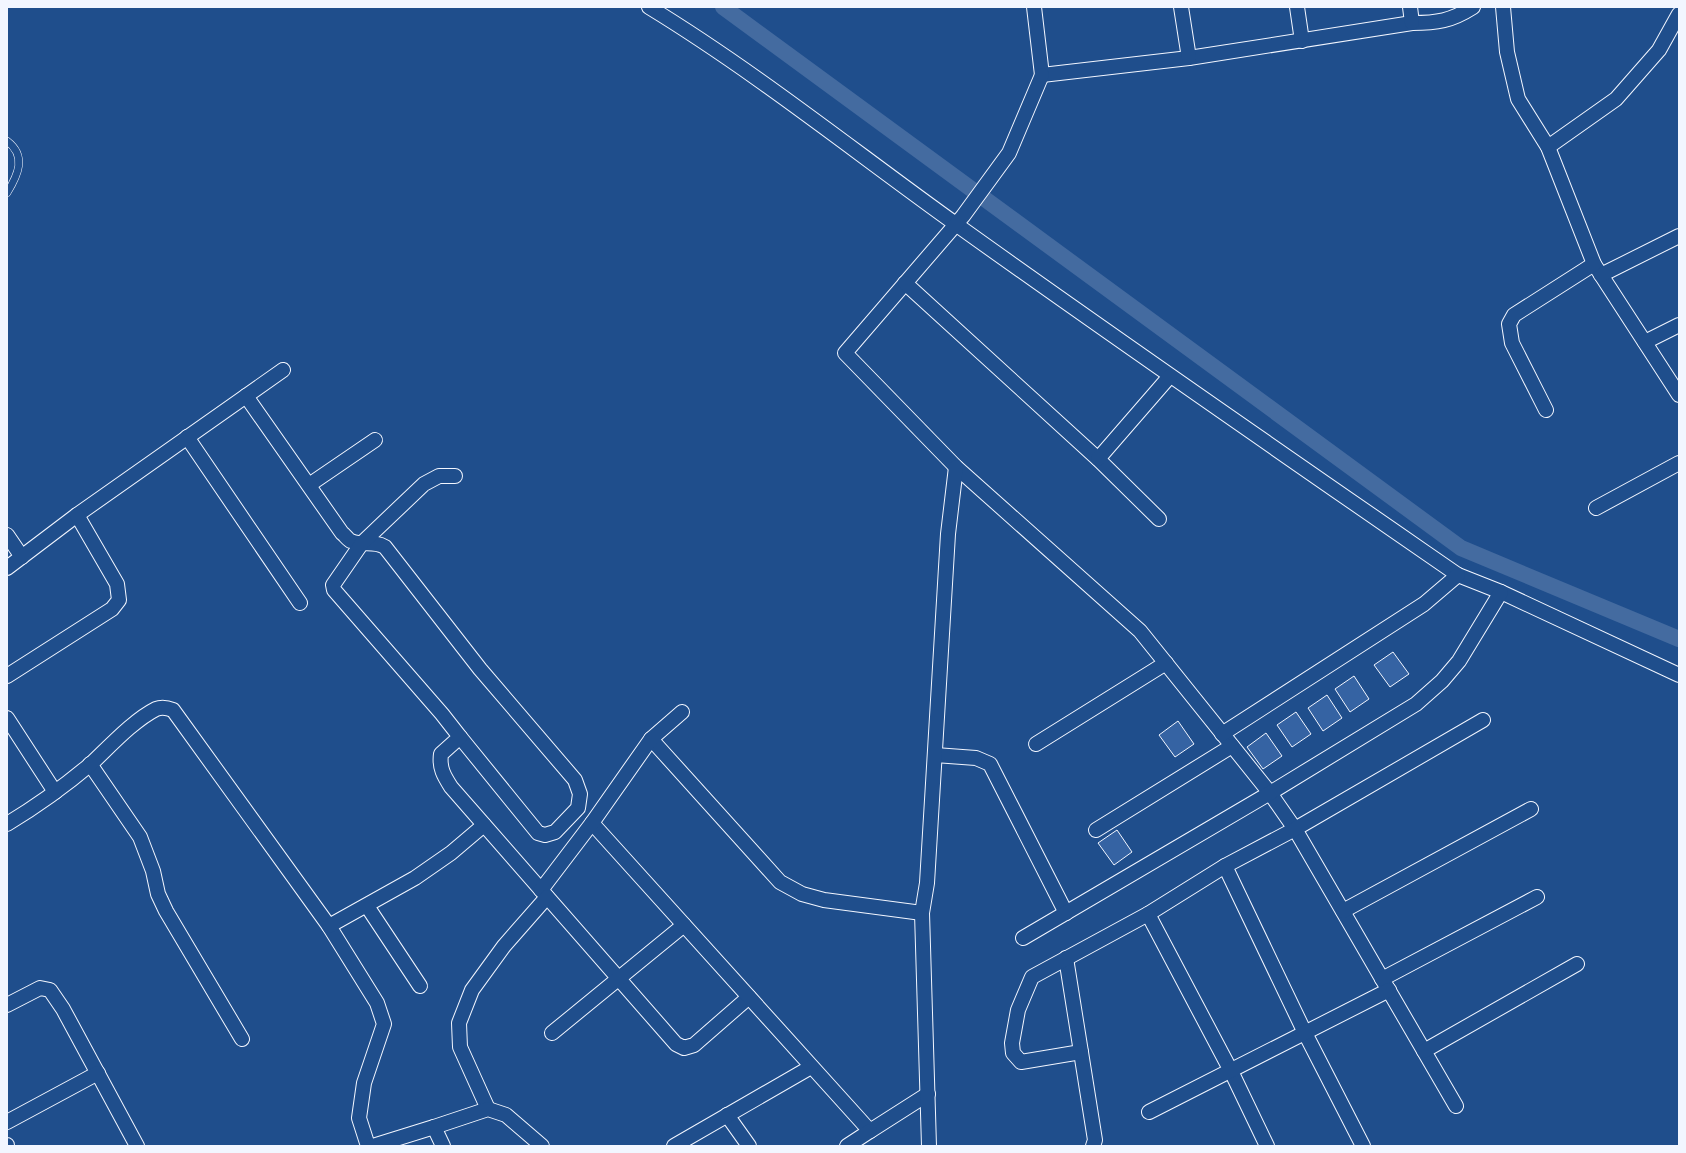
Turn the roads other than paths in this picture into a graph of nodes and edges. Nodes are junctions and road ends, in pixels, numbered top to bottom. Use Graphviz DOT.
graph roads {
  1 [pos="649,7"];
  2 [pos="1034,7"];
  3 [pos="1181,7"];
  4 [pos="1297,7"];
  5 [pos="1410,7"];
  6 [pos="1473,7"];
  7 [pos="1503,7"];
  8 [pos="1679,14"];
  9 [pos="1412,23"];
  10 [pos="1302,41"];
  11 [pos="1189,58"];
  12 [pos="1042,75"];
  13 [pos="7,141"];
  14 [pos="1548,148"];
  15 [pos="7,193"];
  16 [pos="960,220"];
  17 [pos="1679,236"];
  18 [pos="1598,269"];
  19 [pos="905,283"];
  20 [pos="1679,324"];
  21 [pos="1645,342"];
  22 [pos="283,370"];
  23 [pos="1170,376"];
  24 [pos="1679,395"];
  25 [pos="246,396"];
  26 [pos="1546,410"];
  27 [pos="187,437"];
  28 [pos="374,440"];
  29 [pos="1098,459"];
  30 [pos="1679,462"];
  31 [pos="956,467"];
  32 [pos="455,476"];
  33 [pos="309,485"];
  34 [pos="1596,508"];
  35 [pos="77,515"];
  36 [pos="1159,519"];
  37 [pos="7,535"];
  38 [pos="362,543"];
  39 [pos="22,557"];
  40 [pos="7,568"];
  41 [pos="1458,575"];
  42 [pos="1501,592"];
  43 [pos="300,602"];
  44 [pos="1166,663"];
  45 [pos="1679,675"];
  46 [pos="7,676"];
  47 [pos="682,712"];
  48 [pos="7,718"];
  49 [pos="1483,720"];
  50 [pos="1222,734"];
  51 [pos="460,737"];
  52 [pos="651,739"];
  53 [pos="1036,744"];
  54 [pos="1232,746"];
  55 [pos="935,755"];
  56 [pos="90,764"];
  57 [pos="55,792"];
  58 [pos="1270,793"];
  59 [pos="1531,809"];
  60 [pos="592,823"];
  61 [pos="7,824"];
  62 [pos="484,825"];
  63 [pos="1295,829"];
  64 [pos="1096,830"];
  65 [pos="1225,866"];
  66 [pos="544,893"];
  67 [pos="1537,897"];
  68 [pos="367,906"];
  69 [pos="1343,911"];
  70 [pos="922,913"];
  71 [pos="1066,913"];
  72 [pos="1148,914"];
  73 [pos="684,925"];
  74 [pos="329,926"];
  75 [pos="1023,938"];
  76 [pos="1066,958"];
  77 [pos="1577,964"];
  78 [pos="619,978"];
  79 [pos="1385,985"];
  80 [pos="420,986"];
  81 [pos="749,998"];
  82 [pos="7,1005"];
  83 [pos="552,1033"];
  84 [pos="1305,1033"];
  85 [pos="242,1039"];
  86 [pos="1424,1051"];
  87 [pos="1081,1052"];
  88 [pos="811,1067"];
  89 [pos="1230,1071"];
  90 [pos="98,1073"];
  91 [pos="928,1094"];
  92 [pos="1456,1106"];
  93 [pos="488,1109"];
  94 [pos="1149,1112"];
  95 [pos="727,1115"];
  96 [pos="7,1122"];
  97 [pos="434,1127"];
  98 [pos="870,1131"];
  99 [pos="136,1146"];
  100 [pos="368,1146"];
  101 [pos="373,1146"];
  102 [pos="442,1146"];
  103 [pos="542,1146"];
  104 [pos="674,1146"];
  105 [pos="749,1146"];
  106 [pos="847,1146"];
  107 [pos="929,1146"];
  108 [pos="1093,1146"];
  109 [pos="1267,1146"];
  110 [pos="1363,1146"];
  1 -- 16 [label="street"];
  2 -- 12 [label="street"];
  3 -- 11 [label="street"];
  4 -- 10 [label="street"];
  5 -- 9 [label="street"];
  6 -- 9 [label="street"];
  7 -- 14 [label="street"];
  8 -- 14 [label="street"];
  9 -- 10 [label="street"];
  10 -- 11 [label="street"];
  11 -- 12 [label="street"];
  12 -- 16 [label="street"];
  13 -- 15 [label="lane"];
  14 -- 18 [label="street"];
  16 -- 19 [label="street"];
  16 -- 23 [label="street"];
  17 -- 18 [label="street"];
  18 -- 21 [label="street"];
  18 -- 26 [label="street"];
  19 -- 29 [label="street"];
  19 -- 31 [label="street"];
  20 -- 21 [label="street"];
  21 -- 24 [label="street"];
  22 -- 25 [label="street"];
  23 -- 29 [label="street"];
  23 -- 41 [label="street"];
  25 -- 27 [label="street"];
  25 -- 33 [label="street"];
  27 -- 35 [label="street"];
  27 -- 43 [label="street"];
  28 -- 33 [label="street"];
  29 -- 36 [label="street"];
  30 -- 34 [label="street"];
  31 -- 44 [label="street"];
  31 -- 55 [label="street"];
  32 -- 38 [label="street"];
  33 -- 38 [label="street"];
  35 -- 39 [label="street"];
  35 -- 46 [label="street"];
  37 -- 39 [label="street"];
  38 -- 51 [label="street"];
  38 -- 51 [label="street"];
  39 -- 40 [label="street"];
  41 -- 42 [label="street"];
  41 -- 50 [label="street"];
  42 -- 45 [label="street"];
  42 -- 58 [label="street"];
  44 -- 50 [label="street"];
  44 -- 53 [label="street"];
  47 -- 52 [label="street"];
  48 -- 57 [label="street"];
  49 -- 63 [label="street"];
  50 -- 54 [label="street"];
  51 -- 62 [label="street"];
  52 -- 60 [label="street"];
  52 -- 70 [label="street"];
  54 -- 58 [label="street"];
  54 -- 64 [label="street"];
  55 -- 70 [label="street"];
  55 -- 71 [label="street"];
  56 -- 57 [label="street"];
  56 -- 74 [label="street"];
  56 -- 85 [label="street"];
  57 -- 61 [label="street"];
  58 -- 63 [label="street"];
  58 -- 71 [label="street"];
  59 -- 69 [label="street"];
  60 -- 66 [label="street"];
  60 -- 73 [label="street"];
  62 -- 66 [label="street"];
  62 -- 68 [label="street"];
  63 -- 65 [label="street"];
  63 -- 69 [label="street"];
  65 -- 72 [label="street"];
  65 -- 84 [label="street"];
  66 -- 78 [label="street"];
  66 -- 93 [label="street"];
  67 -- 79 [label="street"];
  68 -- 74 [label="street"];
  68 -- 80 [label="street"];
  69 -- 79 [label="street"];
  70 -- 91 [label="street"];
  71 -- 75 [label="street"];
  72 -- 76 [label="street"];
  72 -- 89 [label="street"];
  73 -- 78 [label="street"];
  73 -- 81 [label="street"];
  74 -- 100 [label="street"];
  76 -- 87 [label="street"];
  76 -- 87 [label="street"];
  77 -- 86 [label="street"];
  78 -- 81 [label="street"];
  78 -- 83 [label="street"];
  79 -- 84 [label="street"];
  79 -- 86 [label="street"];
  81 -- 88 [label="street"];
  82 -- 90 [label="street"];
  84 -- 89 [label="street"];
  84 -- 110 [label="street"];
  86 -- 92 [label="street"];
  87 -- 108 [label="street"];
  88 -- 95 [label="street"];
  88 -- 98 [label="street"];
  89 -- 94 [label="street"];
  89 -- 109 [label="street"];
  90 -- 96 [label="street"];
  90 -- 99 [label="street"];
  91 -- 98 [label="street"];
  91 -- 107 [label="street"];
  93 -- 97 [label="street"];
  93 -- 103 [label="street"];
  95 -- 104 [label="street"];
  95 -- 105 [label="street"];
  97 -- 101 [label="street"];
  97 -- 102 [label="street"];
  98 -- 106 [label="street"];
}
